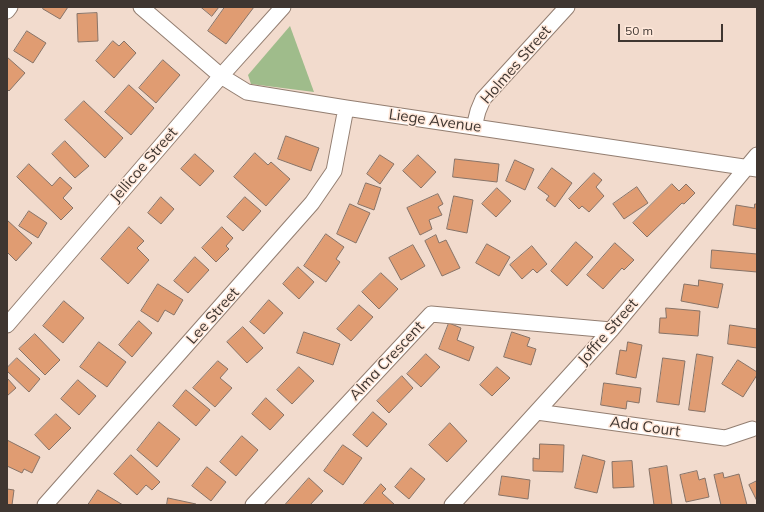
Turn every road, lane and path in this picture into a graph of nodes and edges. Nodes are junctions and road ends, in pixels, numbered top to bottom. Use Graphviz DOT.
graph roads {
  1 [pos="10,7"];
  2 [pos="141,7"];
  3 [pos="283,7"];
  4 [pos="567,7"];
  5 [pos="7,11"];
  6 [pos="221,76"];
  7 [pos="346,108"];
  8 [pos="474,127"];
  9 [pos="757,155"];
  10 [pos="751,168"];
  11 [pos="7,325"];
  12 [pos="611,330"];
  13 [pos="538,412"];
  14 [pos="752,429"];
  15 [pos="45,505"];
  16 [pos="253,505"];
  17 [pos="452,505"];
  1 -- 5 [label="street"];
  2 -- 6 [label="street, Liege Avenue"];
  3 -- 6 [label="street, Jellicoe Street"];
  4 -- 8 [label="street, Holmes Street"];
  6 -- 7 [label="street, Liege Avenue"];
  6 -- 11 [label="street, Jellicoe Street"];
  7 -- 8 [label="street, Liege Avenue"];
  7 -- 15 [label="street, Lee Street"];
  8 -- 10 [label="street, Liege Avenue"];
  9 -- 10 [label="street, Joffre Street"];
  10 -- 12 [label="street, Joffre Street"];
  12 -- 13 [label="street, Joffre Street"];
  12 -- 16 [label="street, Alma Crescent"];
  13 -- 14 [label="street, Ada Court"];
  13 -- 17 [label="street, Joffre Street"];
}
